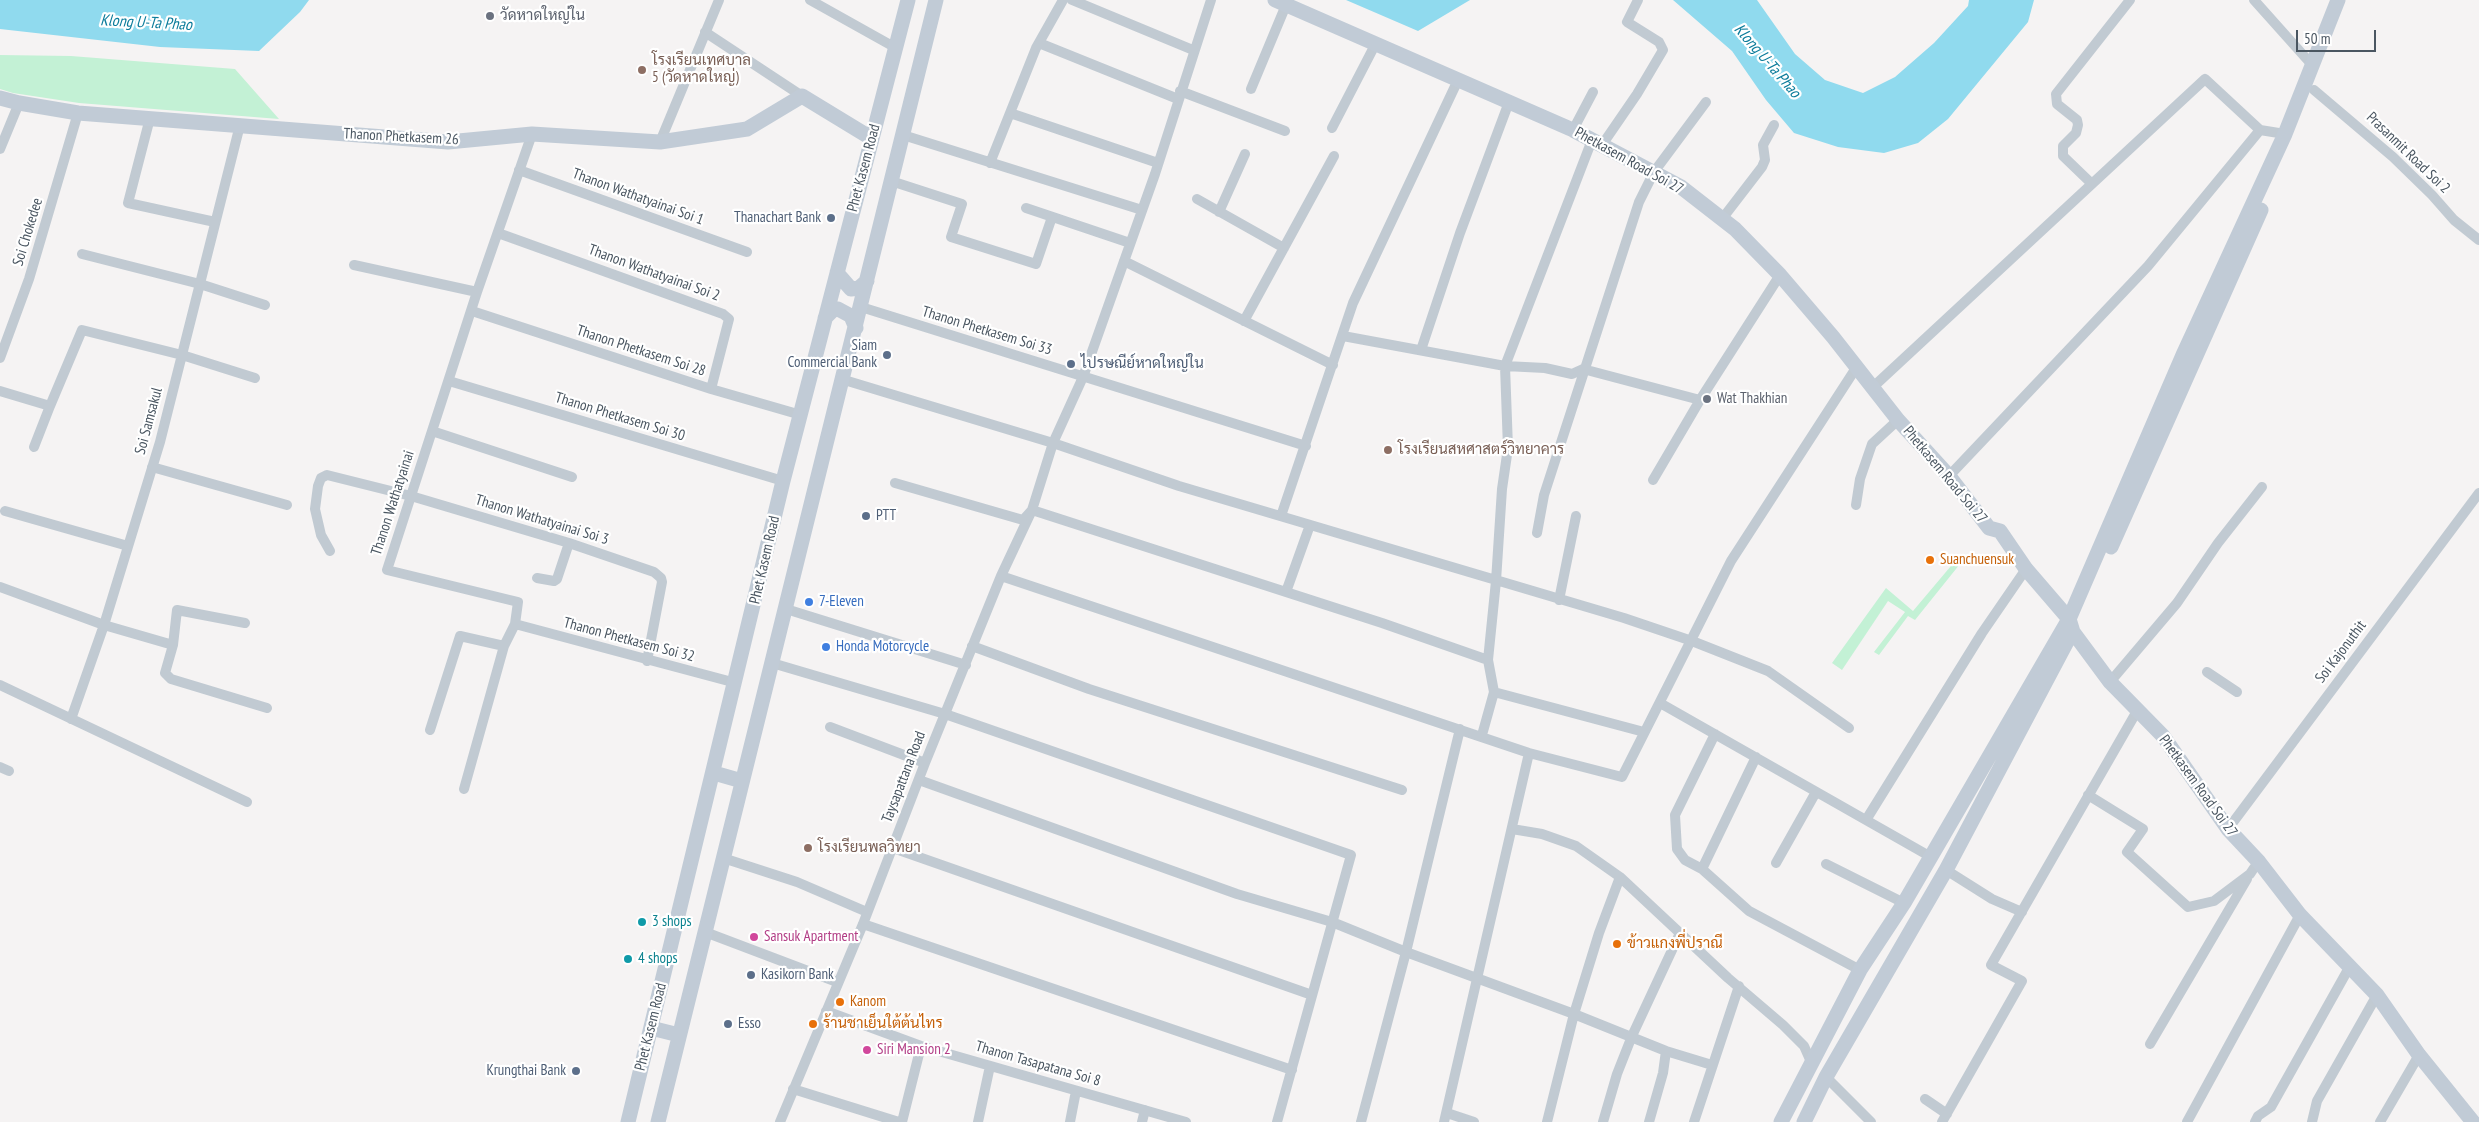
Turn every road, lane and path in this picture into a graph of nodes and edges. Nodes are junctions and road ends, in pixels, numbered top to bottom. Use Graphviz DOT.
graph roads {
  1 [pos="718,0"];
  2 [pos="810,0"];
  3 [pos="908,0"];
  4 [pos="936,0"];
  5 [pos="1063,0"];
  6 [pos="1072,0"];
  7 [pos="1211,0"];
  8 [pos="1638,0"];
  9 [pos="2130,0"];
  10 [pos="2254,0"];
  11 [pos="2338,0"];
  12 [pos="2346,0"];
  13 [pos="1280,2"];
  14 [pos="705,32"];
  15 [pos="1376,42"];
  16 [pos="1038,43"];
  17 [pos="896,48"];
  18 [pos="1193,50"];
  19 [pos="2313,66"];
  20 [pos="1458,80"];
  21 [pos="1251,89"];
  22 [pos="2314,90"];
  23 [pos="1593,92"];
  24 [pos="1179,95"];
  25 [pos="802,96"];
  26 [pos="0,98"];
  27 [pos="1509,102"];
  28 [pos="1706,102"];
  29 [pos="18,103"];
  30 [pos="1010,112"];
  31 [pos="78,113"];
  32 [pos="150,118"];
  33 [pos="240,125"];
  34 [pos="1774,125"];
  35 [pos="1332,128"];
  36 [pos="1572,130"];
  37 [pos="2260,130"];
  38 [pos="1285,131"];
  39 [pos="532,134"];
  40 [pos="2285,134"];
  41 [pos="903,135"];
  42 [pos="872,138"];
  43 [pos="660,142"];
  44 [pos="1597,142"];
  45 [pos="0,149"];
  46 [pos="1245,154"];
  47 [pos="1334,156"];
  48 [pos="990,163"];
  49 [pos="1158,163"];
  50 [pos="519,170"];
  51 [pos="1654,172"];
  52 [pos="891,181"];
  53 [pos="2091,182"];
  54 [pos="2269,182"];
  55 [pos="1197,199"];
  56 [pos="1026,208"];
  57 [pos="1142,210"];
  58 [pos="1220,212"];
  59 [pos="1052,216"];
  60 [pos="1722,219"];
  61 [pos="215,222"];
  62 [pos="498,233"];
  63 [pos="2479,240"];
  64 [pos="1130,243"];
  65 [pos="1284,248"];
  66 [pos="746,252"];
  67 [pos="82,254"];
  68 [pos="1124,261"];
  69 [pos="354,265"];
  70 [pos="837,272"];
  71 [pos="1780,275"];
  72 [pos="867,281"];
  73 [pos="200,284"];
  74 [pos="477,292"];
  75 [pos="265,305"];
  76 [pos="861,307"];
  77 [pos="472,311"];
  78 [pos="825,318"];
  79 [pos="1244,321"];
  80 [pos="856,328"];
  81 [pos="1343,336"];
  82 [pos="1421,350"];
  83 [pos="182,355"];
  84 [pos="0,358"];
  85 [pos="1333,365"];
  86 [pos="1506,366"];
  87 [pos="1856,368"];
  88 [pos="1583,369"];
  89 [pos="1083,377"];
  90 [pos="255,378"];
  91 [pos="841,379"];
  92 [pos="449,381"];
  93 [pos="1872,388"];
  94 [pos="711,389"];
  95 [pos="0,391"];
  96 [pos="1700,400"];
  97 [pos="50,406"];
  98 [pos="802,414"];
  99 [pos="1898,420"];
  100 [pos="432,431"];
  101 [pos="1053,443"];
  102 [pos="1306,446"];
  103 [pos="34,447"];
  104 [pos="152,467"];
  105 [pos="1949,476"];
  106 [pos="572,477"];
  107 [pos="1653,480"];
  108 [pos="783,481"];
  109 [pos="895,483"];
  110 [pos="2262,487"];
  111 [pos="2479,493"];
  112 [pos="411,496"];
  113 [pos="287,505"];
  114 [pos="1856,505"];
  115 [pos="1032,510"];
  116 [pos="6,511"];
  117 [pos="1281,516"];
  118 [pos="1576,516"];
  119 [pos="1310,525"];
  120 [pos="1537,533"];
  121 [pos="569,543"];
  122 [pos="128,546"];
  123 [pos="330,551"];
  124 [pos="2026,568"];
  125 [pos="1001,576"];
  126 [pos="537,578"];
  127 [pos="1496,581"];
  128 [pos="0,588"];
  129 [pos="1286,592"];
  130 [pos="1559,600"];
  131 [pos="786,609"];
  132 [pos="245,623"];
  133 [pos="515,624"];
  134 [pos="104,626"];
  135 [pos="2071,626"];
  136 [pos="1692,641"];
  137 [pos="173,645"];
  138 [pos="504,646"];
  139 [pos="972,646"];
  140 [pos="648,660"];
  141 [pos="1488,660"];
  142 [pos="772,663"];
  143 [pos="966,665"];
  144 [pos="2207,672"];
  145 [pos="2110,682"];
  146 [pos="736,683"];
  147 [pos="0,685"];
  148 [pos="1494,692"];
  149 [pos="2237,692"];
  150 [pos="1660,703"];
  151 [pos="267,708"];
  152 [pos="2137,711"];
  153 [pos="945,714"];
  154 [pos="72,719"];
  155 [pos="830,727"];
  156 [pos="1848,728"];
  157 [pos="1460,729"];
  158 [pos="430,730"];
  159 [pos="1644,732"];
  160 [pos="1715,734"];
  161 [pos="1482,735"];
  162 [pos="1530,753"];
  163 [pos="1756,757"];
  164 [pos="925,763"];
  165 [pos="714,773"];
  166 [pos="919,780"];
  167 [pos="742,781"];
  168 [pos="464,789"];
  169 [pos="1402,790"];
  170 [pos="1816,792"];
  171 [pos="2088,795"];
  172 [pos="246,802"];
  173 [pos="1866,820"];
  174 [pos="1512,829"];
  175 [pos="2228,829"];
  176 [pos="893,848"];
  177 [pos="1931,857"];
  178 [pos="723,858"];
  179 [pos="1776,863"];
  180 [pos="1826,864"];
  181 [pos="2257,865"];
  182 [pos="1702,869"];
  183 [pos="1946,870"];
  184 [pos="1620,877"];
  185 [pos="1904,903"];
  186 [pos="867,912"];
  187 [pos="2022,912"];
  188 [pos="2300,915"];
  189 [pos="1332,922"];
  190 [pos="863,924"];
  191 [pos="705,932"];
  192 [pos="1680,933"];
  193 [pos="1406,952"];
  194 [pos="2350,966"];
  195 [pos="1860,970"];
  196 [pos="1476,977"];
  197 [pos="837,982"];
  198 [pos="1738,986"];
  199 [pos="1312,995"];
  200 [pos="2376,995"];
  201 [pos="826,1011"];
  202 [pos="1574,1014"];
  203 [pos="651,1028"];
  204 [pos="679,1036"];
  205 [pos="1632,1036"];
  206 [pos="2150,1044"];
  207 [pos="921,1046"];
  208 [pos="1666,1051"];
  209 [pos="2419,1055"];
  210 [pos="1812,1064"];
  211 [pos="1712,1065"];
  212 [pos="990,1066"];
  213 [pos="1292,1070"];
  214 [pos="1826,1077"];
  215 [pos="793,1089"];
  216 [pos="1076,1090"];
  217 [pos="1925,1099"];
  218 [pos="1145,1110"];
  219 [pos="1445,1118"];
  220 [pos="1944,1118"];
  221 [pos="628,1122"];
  222 [pos="658,1122"];
  223 [pos="780,1122"];
  224 [pos="900,1122"];
  225 [pos="978,1122"];
  226 [pos="1070,1122"];
  227 [pos="1142,1122"];
  228 [pos="1186,1122"];
  229 [pos="1278,1122"];
  230 [pos="1361,1122"];
  231 [pos="1474,1122"];
  232 [pos="1547,1122"];
  233 [pos="1604,1122"];
  234 [pos="1649,1122"];
  235 [pos="1694,1122"];
  236 [pos="1781,1122"];
  237 [pos="1804,1122"];
  238 [pos="1871,1122"];
  239 [pos="2187,1122"];
  240 [pos="2255,1122"];
  241 [pos="2312,1122"];
  242 [pos="2380,1122"];
  243 [pos="2473,1122"];
  1 -- 14 [label="street"];
  2 -- 17 [label="street"];
  3 -- 17 [label="main road, Phet Kasem Road"];
  4 -- 41 [label="main road, Phet Kasem Road"];
  5 -- 16 [label="street"];
  6 -- 18 [label="street"];
  7 -- 18 [label="street, Taysapattana Road"];
  8 -- 44 [label="street"];
  9 -- 53 [label="street"];
  10 -- 19 [label="street"];
  11 -- 19 [label="main road"];
  12 -- 22 [label="main road"];
  13 -- 15 [label="main road, Phetkasem Road Soi 27"];
  13 -- 21 [label="street"];
  14 -- 25 [label="street"];
  14 -- 43 [label="street"];
  15 -- 20 [label="main road, Phetkasem Road Soi 27"];
  15 -- 35 [label="street"];
  16 -- 24 [label="street"];
  16 -- 30 [label="street"];
  17 -- 42 [label="main road, Phet Kasem Road"];
  18 -- 24 [label="street, Taysapattana Road"];
  19 -- 40 [label="main road"];
  20 -- 27 [label="main road, Phetkasem Road Soi 27"];
  20 -- 81 [label="street"];
  22 -- 54 [label="main road"];
  22 -- 63 [label="street, Prasanmit Road Soi 2"];
  23 -- 36 [label="street"];
  24 -- 38 [label="street"];
  24 -- 49 [label="street, Taysapattana Road"];
  25 -- 42 [label="main road"];
  25 -- 43 [label="main road, Thanon Phetkasem 26"];
  26 -- 29 [label="main road, Thanon Phetkasem 26"];
  27 -- 36 [label="main road, Phetkasem Road Soi 27"];
  27 -- 82 [label="street"];
  28 -- 51 [label="street"];
  29 -- 31 [label="main road, Thanon Phetkasem 26"];
  29 -- 45 [label="street"];
  30 -- 48 [label="street"];
  30 -- 49 [label="street"];
  31 -- 32 [label="main road, Thanon Phetkasem 26"];
  31 -- 84 [label="street, Soi Chokedee"];
  32 -- 33 [label="main road, Thanon Phetkasem 26"];
  32 -- 61 [label="street"];
  33 -- 39 [label="main road, Thanon Phetkasem 26"];
  33 -- 61 [label="street, Soi Samsakul"];
  34 -- 60 [label="street"];
  36 -- 44 [label="main road, Phetkasem Road Soi 27"];
  37 -- 40 [label="street"];
  37 -- 53 [label="street"];
  37 -- 105 [label="street"];
  39 -- 43 [label="main road, Thanon Phetkasem 26"];
  39 -- 50 [label="street, Thanon Wathatyainai"];
  40 -- 54 [label="main road"];
  41 -- 48 [label="street"];
  41 -- 52 [label="main road, Phet Kasem Road"];
  42 -- 70 [label="main road, Phet Kasem Road"];
  44 -- 51 [label="main road, Phetkasem Road Soi 27"];
  44 -- 86 [label="street"];
  46 -- 58 [label="street"];
  47 -- 65 [label="street"];
  48 -- 57 [label="street"];
  49 -- 57 [label="street, Taysapattana Road"];
  50 -- 62 [label="street, Thanon Wathatyainai"];
  50 -- 66 [label="street, Thanon Wathatyainai Soi 1"];
  51 -- 60 [label="main road, Phetkasem Road Soi 27"];
  51 -- 88 [label="street"];
  52 -- 59 [label="street"];
  52 -- 72 [label="main road, Phet Kasem Road"];
  53 -- 93 [label="street"];
  54 -- 135 [label="main road"];
  55 -- 58 [label="street"];
  56 -- 59 [label="street"];
  57 -- 64 [label="street, Taysapattana Road"];
  58 -- 65 [label="street"];
  59 -- 64 [label="street"];
  60 -- 71 [label="main road, Phetkasem Road Soi 27"];
  61 -- 73 [label="street, Soi Samsakul"];
  62 -- 74 [label="street, Thanon Wathatyainai"];
  62 -- 94 [label="street, Thanon Wathatyainai Soi 2"];
  64 -- 68 [label="street, Taysapattana Road"];
  65 -- 79 [label="street"];
  67 -- 73 [label="street"];
  68 -- 79 [label="street"];
  68 -- 89 [label="street, Taysapattana Road"];
  69 -- 74 [label="street"];
  70 -- 72 [label="main road"];
  70 -- 78 [label="main road, Phet Kasem Road"];
  71 -- 87 [label="main road, Phetkasem Road Soi 27"];
  71 -- 96 [label="street"];
  72 -- 76 [label="main road, Phet Kasem Road"];
  73 -- 75 [label="street"];
  73 -- 83 [label="street, Soi Samsakul"];
  74 -- 77 [label="street, Thanon Wathatyainai"];
  76 -- 80 [label="main road, Phet Kasem Road"];
  76 -- 89 [label="street, Thanon Phetkasem Soi 33"];
  77 -- 92 [label="street, Thanon Wathatyainai"];
  77 -- 94 [label="street, Thanon Phetkasem Soi 28"];
  78 -- 80 [label="main road"];
  78 -- 98 [label="main road, Phet Kasem Road"];
  79 -- 85 [label="street"];
  80 -- 91 [label="main road, Phet Kasem Road"];
  81 -- 82 [label="street"];
  81 -- 85 [label="street"];
  82 -- 86 [label="street"];
  83 -- 90 [label="street"];
  83 -- 97 [label="street"];
  83 -- 104 [label="street, Soi Samsakul"];
  85 -- 102 [label="street"];
  86 -- 88 [label="street"];
  86 -- 127 [label="street"];
  87 -- 93 [label="main road, Phetkasem Road Soi 27"];
  87 -- 136 [label="street"];
  88 -- 96 [label="street"];
  88 -- 120 [label="street"];
  89 -- 101 [label="street, Taysapattana Road"];
  89 -- 102 [label="street, Thanon Phetkasem Soi 33"];
  91 -- 101 [label="street"];
  91 -- 131 [label="main road, Phet Kasem Road"];
  92 -- 100 [label="street, Thanon Wathatyainai"];
  92 -- 108 [label="street, Thanon Phetkasem Soi 30"];
  93 -- 99 [label="main road, Phetkasem Road Soi 27"];
  94 -- 98 [label="street, Thanon Phetkasem Soi 28"];
  95 -- 97 [label="street"];
  96 -- 107 [label="street"];
  97 -- 103 [label="street"];
  98 -- 108 [label="main road, Phet Kasem Road"];
  99 -- 105 [label="main road, Phetkasem Road Soi 27"];
  99 -- 114 [label="street"];
  100 -- 106 [label="street"];
  100 -- 112 [label="street, Thanon Wathatyainai"];
  101 -- 115 [label="street, Taysapattana Road"];
  101 -- 117 [label="street"];
  102 -- 117 [label="street"];
  104 -- 113 [label="street"];
  104 -- 122 [label="street, Soi Samsakul"];
  105 -- 124 [label="main road, Phetkasem Road Soi 27"];
  108 -- 146 [label="main road, Phet Kasem Road"];
  109 -- 115 [label="street"];
  110 -- 145 [label="street"];
  111 -- 175 [label="street, Soi Kajonuthit"];
  112 -- 121 [label="street, Thanon Wathatyainai Soi 3"];
  112 -- 123 [label="street, Thanon Wathatyainai Soi 3"];
  112 -- 133 [label="street, Thanon Wathatyainai"];
  115 -- 125 [label="street, Taysapattana Road"];
  115 -- 129 [label="street"];
  116 -- 122 [label="street"];
  117 -- 119 [label="street"];
  118 -- 130 [label="street"];
  119 -- 127 [label="street"];
  119 -- 129 [label="street"];
  121 -- 126 [label="street"];
  121 -- 140 [label="street, Thanon Wathatyainai Soi 3"];
  122 -- 134 [label="street, Soi Samsakul"];
  124 -- 135 [label="main road, Phetkasem Road Soi 27"];
  124 -- 173 [label="street"];
  125 -- 139 [label="street, Taysapattana Road"];
  125 -- 157 [label="street"];
  127 -- 130 [label="street"];
  127 -- 141 [label="street"];
  128 -- 134 [label="street"];
  129 -- 141 [label="street"];
  130 -- 136 [label="street"];
  131 -- 142 [label="main road, Phet Kasem Road"];
  131 -- 143 [label="street"];
  132 -- 137 [label="street"];
  133 -- 138 [label="street, Thanon Wathatyainai"];
  133 -- 140 [label="street, Thanon Phetkasem Soi 32"];
  134 -- 137 [label="street"];
  134 -- 154 [label="street, Soi Samsakul"];
  135 -- 145 [label="main road, Phetkasem Road Soi 27"];
  135 -- 177 [label="main road"];
  135 -- 183 [label="main road"];
  136 -- 150 [label="street"];
  136 -- 156 [label="street"];
  137 -- 151 [label="street"];
  138 -- 158 [label="street"];
  138 -- 168 [label="street, Thanon Wathatyainai"];
  139 -- 143 [label="street, Taysapattana Road"];
  139 -- 169 [label="street"];
  140 -- 146 [label="street, Thanon Phetkasem Soi 32"];
  141 -- 148 [label="street"];
  142 -- 153 [label="street"];
  142 -- 167 [label="main road, Phet Kasem Road"];
  143 -- 153 [label="street, Taysapattana Road"];
  144 -- 149 [label="street"];
  145 -- 152 [label="main road, Phetkasem Road Soi 27"];
  146 -- 165 [label="main road, Phet Kasem Road"];
  147 -- 154 [label="street"];
  148 -- 159 [label="street"];
  148 -- 161 [label="street"];
  150 -- 159 [label="street"];
  150 -- 160 [label="street"];
  152 -- 171 [label="street"];
  152 -- 175 [label="main road, Phetkasem Road Soi 27"];
  153 -- 164 [label="street, Taysapattana Road"];
  153 -- 189 [label="street"];
  154 -- 172 [label="street"];
  155 -- 164 [label="street"];
  157 -- 161 [label="street"];
  157 -- 193 [label="street"];
  159 -- 162 [label="street"];
  160 -- 163 [label="street"];
  160 -- 182 [label="street"];
  161 -- 162 [label="street"];
  162 -- 174 [label="street"];
  163 -- 170 [label="street"];
  163 -- 182 [label="street"];
  164 -- 166 [label="street, Taysapattana Road"];
  165 -- 167 [label="main road"];
  165 -- 203 [label="main road, Phet Kasem Road"];
  166 -- 176 [label="street, Taysapattana Road"];
  166 -- 189 [label="street"];
  167 -- 178 [label="main road, Phet Kasem Road"];
  170 -- 173 [label="street"];
  170 -- 179 [label="street"];
  171 -- 181 [label="street"];
  171 -- 187 [label="street"];
  173 -- 177 [label="street"];
  174 -- 184 [label="street"];
  174 -- 196 [label="street"];
  175 -- 181 [label="main road, Phetkasem Road Soi 27"];
  176 -- 186 [label="street, Taysapattana Road"];
  176 -- 199 [label="street"];
  177 -- 185 [label="main road"];
  178 -- 186 [label="street"];
  178 -- 191 [label="main road, Phet Kasem Road"];
  180 -- 185 [label="street"];
  181 -- 188 [label="main road, Phetkasem Road Soi 27"];
  181 -- 206 [label="street"];
  182 -- 195 [label="street"];
  183 -- 187 [label="street"];
  183 -- 214 [label="main road"];
  184 -- 192 [label="street"];
  184 -- 202 [label="street"];
  185 -- 195 [label="main road"];
  186 -- 190 [label="street, Taysapattana Road"];
  187 -- 220 [label="street"];
  188 -- 194 [label="main road, Phetkasem Road Soi 27"];
  188 -- 239 [label="street"];
  189 -- 193 [label="street"];
  189 -- 199 [label="street"];
  190 -- 197 [label="street, Taysapattana Road"];
  190 -- 213 [label="street"];
  191 -- 197 [label="street"];
  191 -- 204 [label="main road, Phet Kasem Road"];
  192 -- 198 [label="street"];
  192 -- 205 [label="street"];
  193 -- 196 [label="street"];
  193 -- 230 [label="street"];
  194 -- 200 [label="main road, Phetkasem Road Soi 27"];
  194 -- 240 [label="street"];
  195 -- 210 [label="main road"];
  196 -- 202 [label="street"];
  196 -- 219 [label="street"];
  197 -- 201 [label="street, Taysapattana Road"];
  198 -- 210 [label="street"];
  198 -- 211 [label="street"];
  199 -- 213 [label="street"];
  200 -- 209 [label="main road, Phetkasem Road Soi 27"];
  200 -- 241 [label="street"];
  201 -- 207 [label="street, Thanon Tasapatana Soi 8"];
  201 -- 215 [label="street, Taysapattana Road"];
  202 -- 205 [label="street"];
  202 -- 232 [label="street"];
  203 -- 204 [label="main road"];
  203 -- 221 [label="main road, Phet Kasem Road"];
  204 -- 222 [label="main road, Phet Kasem Road"];
  205 -- 208 [label="street"];
  205 -- 233 [label="street"];
  207 -- 212 [label="street, Thanon Tasapatana Soi 8"];
  207 -- 224 [label="street"];
  208 -- 211 [label="street"];
  208 -- 234 [label="street"];
  209 -- 242 [label="street"];
  209 -- 243 [label="main road, Phetkasem Road Soi 27"];
  210 -- 236 [label="main road"];
  211 -- 235 [label="street"];
  212 -- 216 [label="street, Thanon Tasapatana Soi 8"];
  212 -- 225 [label="street"];
  213 -- 229 [label="street"];
  214 -- 237 [label="main road"];
  214 -- 238 [label="street"];
  215 -- 223 [label="street, Taysapattana Road"];
  215 -- 224 [label="street"];
  216 -- 218 [label="street, Thanon Tasapatana Soi 8"];
  216 -- 226 [label="street"];
  217 -- 220 [label="street"];
  218 -- 227 [label="street"];
  218 -- 228 [label="street, Thanon Tasapatana Soi 8"];
  219 -- 231 [label="street"];
}
